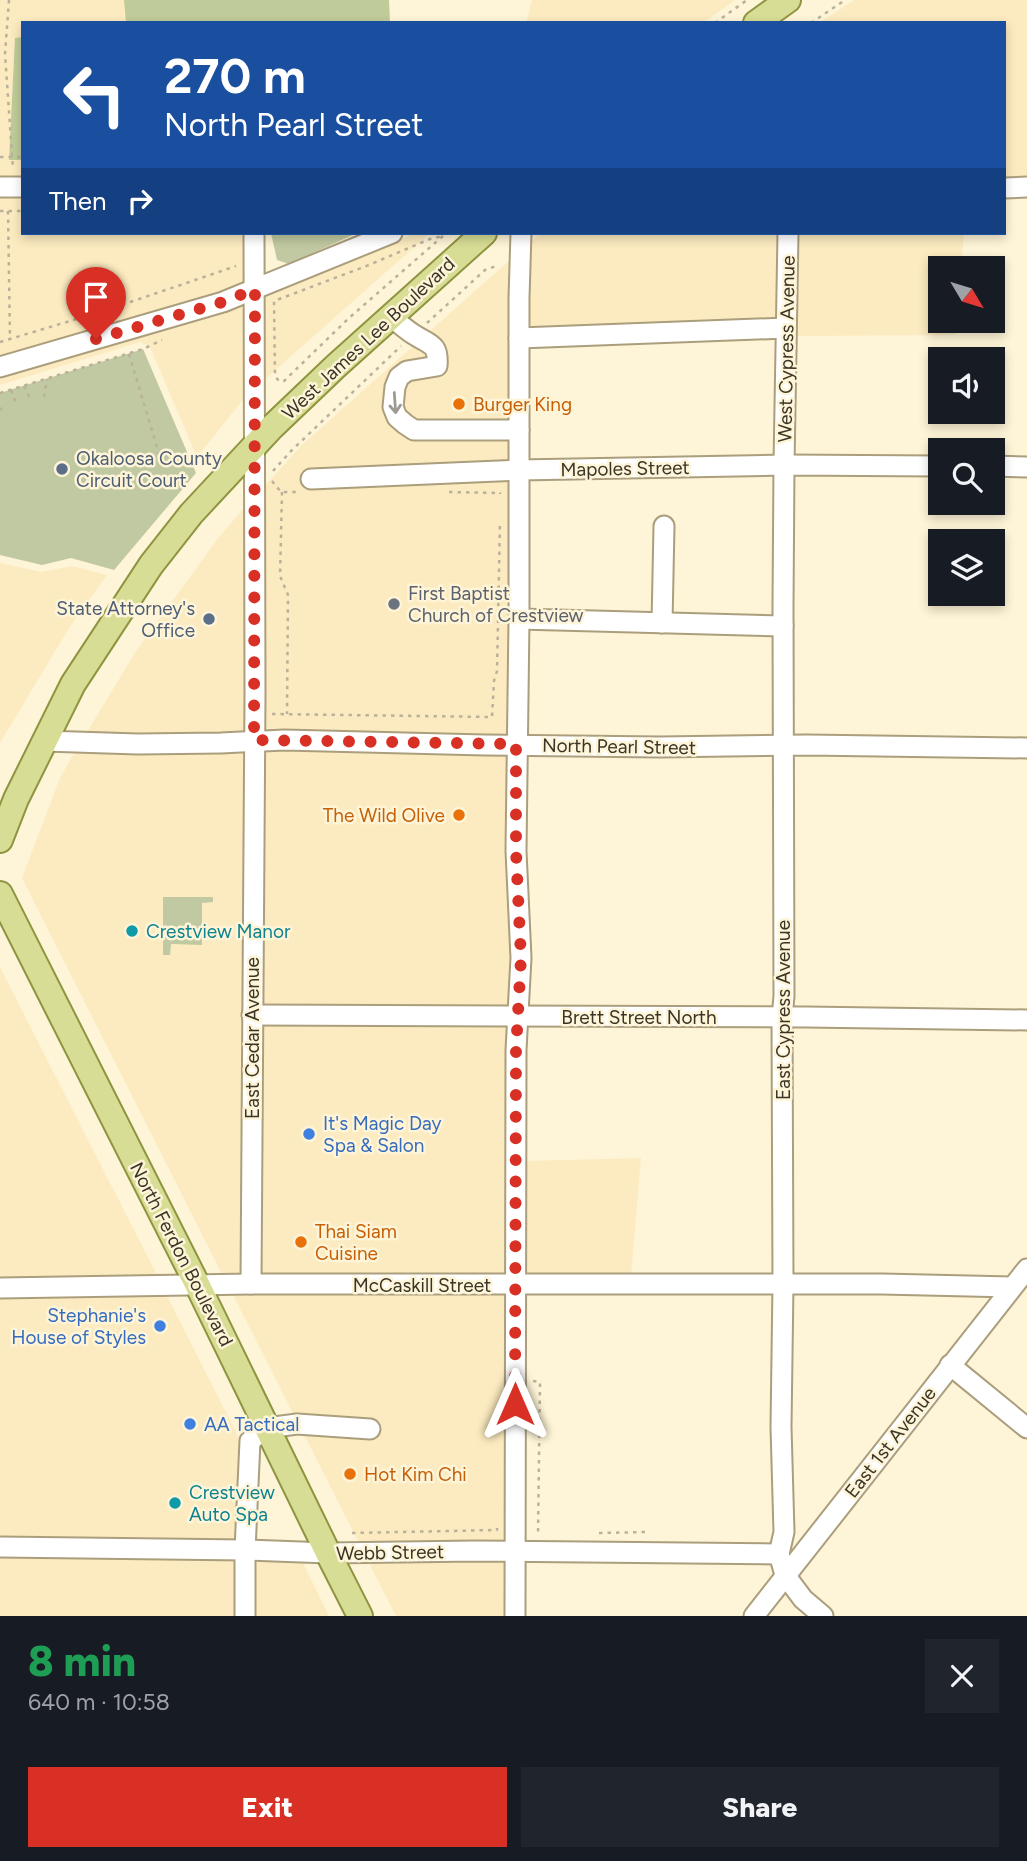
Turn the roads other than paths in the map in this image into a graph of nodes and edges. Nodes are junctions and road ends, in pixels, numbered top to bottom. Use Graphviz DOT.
graph roads {
  1 [pos="1027,187"];
  2 [pos="1006,188"];
  3 [pos="254,235"];
  4 [pos="387,235"];
  5 [pos="482,235"];
  6 [pos="521,235"];
  7 [pos="788,235"];
  8 [pos="255,289"];
  9 [pos="391,317"];
  10 [pos="786,328"];
  11 [pos="519,338"];
  12 [pos="0,367"];
  13 [pos="519,430"];
  14 [pos="254,446"];
  15 [pos="783,466"];
  16 [pos="928,466"];
  17 [pos="1005,466"];
  18 [pos="1027,467"];
  19 [pos="519,470"];
  20 [pos="310,485"];
  21 [pos="664,526"];
  22 [pos="519,619"];
  23 [pos="662,623"];
  24 [pos="783,626"];
  25 [pos="254,740"];
  26 [pos="44,741"];
  27 [pos="516,744"];
  28 [pos="783,746"];
  29 [pos="1027,748"];
  30 [pos="0,840"];
  31 [pos="0,894"];
  32 [pos="252,1015"];
  33 [pos="519,1017"];
  34 [pos="782,1018"];
  35 [pos="1027,1020"];
  36 [pos="1027,1269"];
  37 [pos="197,1284"];
  38 [pos="251,1284"];
  39 [pos="783,1284"];
  40 [pos="515,1285"];
  41 [pos="1012,1287"];
  42 [pos="0,1288"];
  43 [pos="950,1365"];
  44 [pos="267,1428"];
  45 [pos="1027,1428"];
  46 [pos="370,1429"];
  47 [pos="0,1548"];
  48 [pos="245,1550"];
  49 [pos="515,1551"];
  50 [pos="328,1553"];
  51 [pos="779,1554"];
  52 [pos="785,1575"];
  53 [pos="245,1616"];
  54 [pos="360,1616"];
  55 [pos="516,1616"];
  56 [pos="754,1616"];
  57 [pos="823,1616"];
  1 -- 2 [label="street"];
  3 -- 8 [label="street, East Cedar Avenue"];
  4 -- 8 [label="street"];
  5 -- 9 [label="main road, West James Lee Boulevard"];
  6 -- 11 [label="street"];
  7 -- 10 [label="street, West Cypress Avenue"];
  8 -- 12 [label="street"];
  8 -- 14 [label="street, East Cedar Avenue"];
  9 -- 13 [label="street, one-way"];
  9 -- 14 [label="main road, West James Lee Boulevard"];
  10 -- 11 [label="street"];
  10 -- 15 [label="street, West Cypress Avenue"];
  11 -- 13 [label="street"];
  13 -- 19 [label="street"];
  14 -- 25 [label="street, East Cedar Avenue"];
  14 -- 26 [label="main road, West James Lee Boulevard"];
  15 -- 16 [label="street, Mapoles Street"];
  15 -- 19 [label="street, Mapoles Street"];
  15 -- 24 [label="street, East Cypress Avenue"];
  17 -- 18 [label="street"];
  19 -- 20 [label="street, Mapoles Street"];
  19 -- 22 [label="street"];
  21 -- 23 [label="street"];
  22 -- 23 [label="street"];
  22 -- 27 [label="street"];
  23 -- 24 [label="street"];
  24 -- 28 [label="street, East Cypress Avenue"];
  25 -- 26 [label="street, North Pearl Street"];
  25 -- 27 [label="street, North Pearl Street"];
  25 -- 32 [label="street, East Cedar Avenue"];
  26 -- 30 [label="main road, West James Lee Boulevard"];
  27 -- 28 [label="street, North Pearl Street"];
  27 -- 33 [label="street"];
  28 -- 29 [label="street, North Pearl Street"];
  28 -- 34 [label="street, East Cypress Avenue"];
  31 -- 37 [label="main road, North Ferdon Boulevard"];
  32 -- 33 [label="street, Brett Street North"];
  32 -- 38 [label="street, East Cedar Avenue"];
  33 -- 34 [label="street, Brett Street North"];
  33 -- 40 [label="street"];
  34 -- 35 [label="street, Brett Street North"];
  34 -- 39 [label="street, East Cypress Avenue"];
  36 -- 41 [label="street, East 1st Avenue"];
  37 -- 38 [label="street, McCaskill Street"];
  37 -- 42 [label="street, McCaskill Street"];
  37 -- 44 [label="main road, North Ferdon Boulevard"];
  38 -- 40 [label="street, McCaskill Street"];
  39 -- 40 [label="street, McCaskill Street"];
  39 -- 41 [label="street, McCaskill Street"];
  39 -- 51 [label="street, East Cypress Avenue"];
  40 -- 49 [label="street"];
  41 -- 43 [label="street, East 1st Avenue"];
  43 -- 45 [label="street"];
  43 -- 52 [label="street, East 1st Avenue"];
  44 -- 46 [label="street"];
  44 -- 48 [label="street"];
  44 -- 50 [label="main road, North Ferdon Boulevard"];
  47 -- 48 [label="street, Webb Street"];
  48 -- 50 [label="street, Webb Street"];
  48 -- 53 [label="street"];
  49 -- 50 [label="street, Webb Street"];
  49 -- 51 [label="street, Webb Street"];
  49 -- 55 [label="street"];
  50 -- 54 [label="main road, North Ferdon Boulevard"];
  51 -- 52 [label="street"];
  52 -- 56 [label="street, East 1st Avenue"];
  52 -- 57 [label="street"];
}
